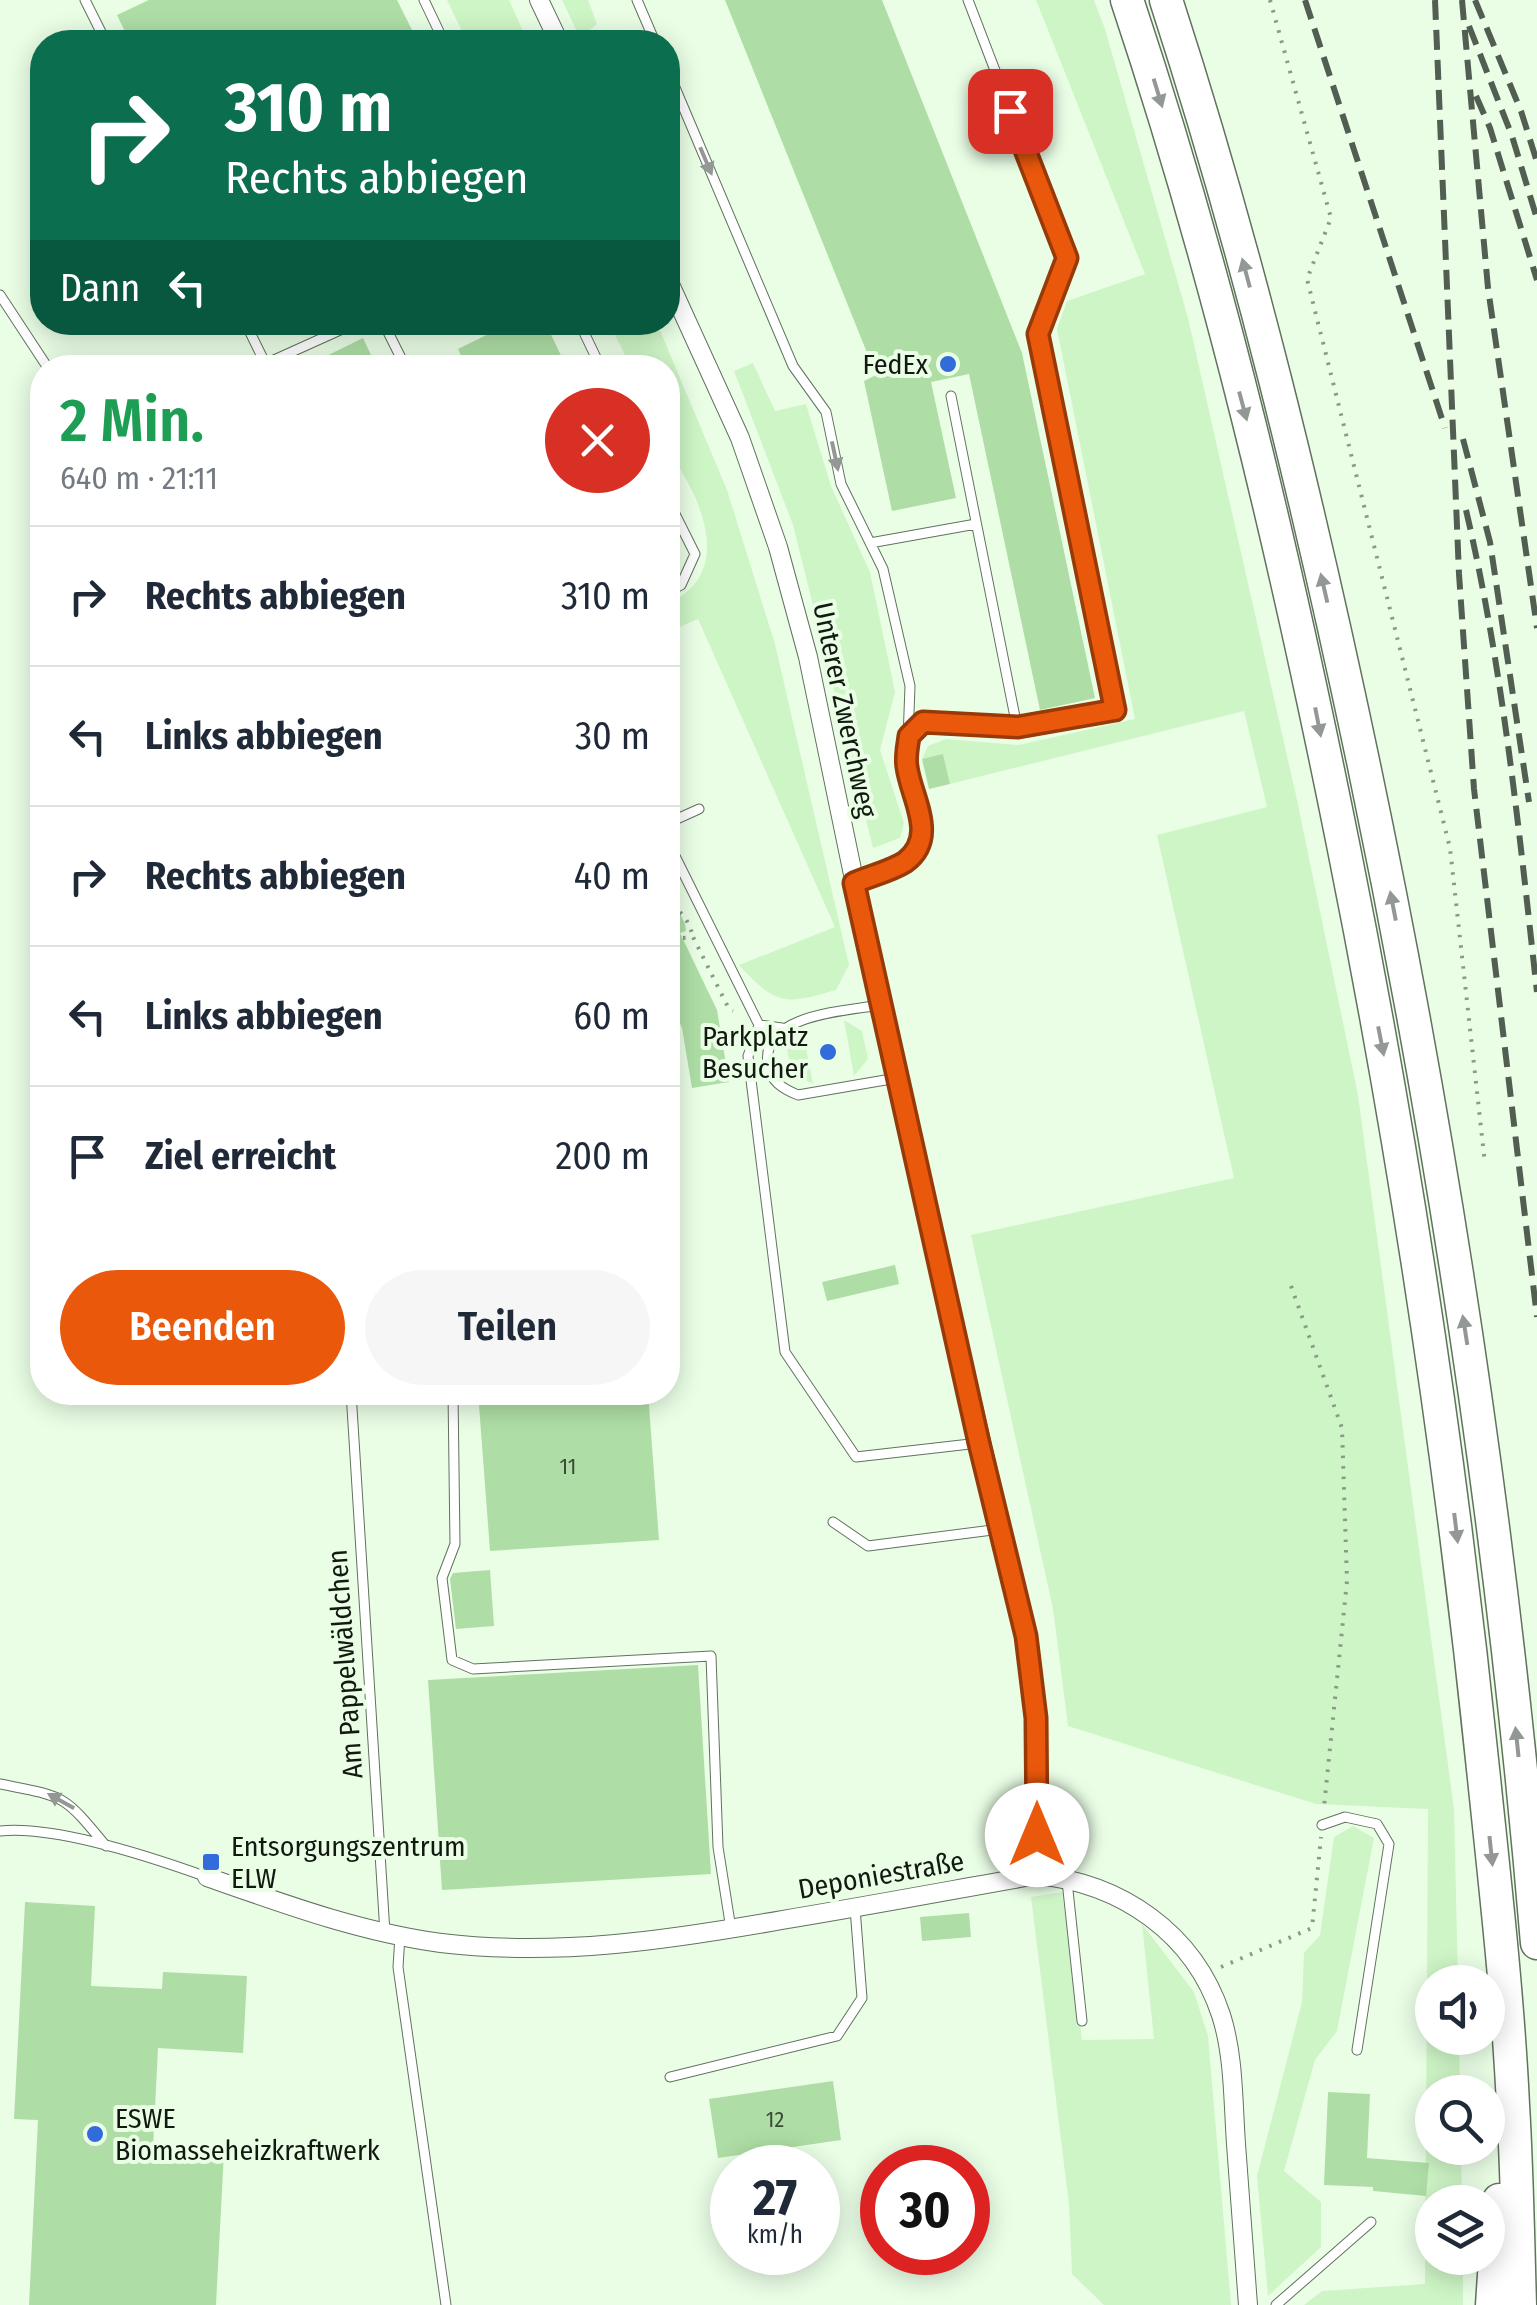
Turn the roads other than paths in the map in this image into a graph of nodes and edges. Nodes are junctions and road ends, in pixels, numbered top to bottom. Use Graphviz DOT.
graph roads {
  1 [pos="85,0"];
  2 [pos="424,0"];
  3 [pos="540,0"];
  4 [pos="637,0"];
  5 [pos="968,0"];
  6 [pos="1128,0"];
  7 [pos="1166,0"];
  8 [pos="100,30"];
  9 [pos="438,30"];
  10 [pos="554,30"];
  11 [pos="651,30"];
  12 [pos="680,99"];
  13 [pos="0,296"];
  14 [pos="680,306"];
  15 [pos="331,335"];
  16 [pos="39,355"];
  17 [pos="289,355"];
  18 [pos="951,396"];
  19 [pos="680,524"];
  20 [pos="976,524"];
  21 [pos="870,543"];
  22 [pos="680,586"];
  23 [pos="1018,727"];
  24 [pos="909,736"];
  25 [pos="699,809"];
  26 [pos="680,818"];
  27 [pos="680,866"];
  28 [pos="854,883"];
  29 [pos="880,1004"];
  30 [pos="759,1025"];
  31 [pos="782,1028"];
  32 [pos="897,1078"];
  33 [pos="351,1405"];
  34 [pos="454,1405"];
  35 [pos="979,1443"];
  36 [pos="833,1522"];
  37 [pos="1000,1528"];
  38 [pos="0,1784"];
  39 [pos="1322,1825"];
  40 [pos="0,1831"];
  41 [pos="106,1846"];
  42 [pos="1037,1875"];
  43 [pos="207,1877"];
  44 [pos="1066,1878"];
  45 [pos="855,1908"];
  46 [pos="731,1929"];
  47 [pos="393,1935"];
  48 [pos="1537,1943"];
  49 [pos="1082,2021"];
  50 [pos="1358,2050"];
  51 [pos="670,2077"];
  52 [pos="1513,2102"];
  53 [pos="1370,2222"];
  54 [pos="446,2305"];
  55 [pos="1248,2305"];
  56 [pos="1276,2305"];
  57 [pos="1492,2305"];
  58 [pos="1520,2305"];
  1 -- 8 [label="lane"];
  2 -- 9 [label="lane"];
  3 -- 10 [label="street"];
  4 -- 11 [label="lane"];
  5 -- 23 [label="lane"];
  6 -- 52 [label="highway, one-way"];
  48 -- 7 [label="highway, one-way"];
  12 -- 21 [label="lane, one-way"];
  13 -- 16 [label="lane"];
  14 -- 28 [label="street, Unterer Zwerchweg"];
  15 -- 17 [label="lane"];
  18 -- 20 [label="lane"];
  19 -- 22 [label="lane"];
  20 -- 21 [label="lane"];
  20 -- 23 [label="lane"];
  21 -- 24 [label="lane"];
  23 -- 24 [label="lane"];
  24 -- 28 [label="lane"];
  25 -- 26 [label="lane"];
  27 -- 30 [label="lane"];
  28 -- 29 [label="street, Unterer Zwerchweg"];
  29 -- 31 [label="lane"];
  29 -- 32 [label="street, Unterer Zwerchweg"];
  30 -- 31 [label="lane"];
  30 -- 35 [label="lane"];
  31 -- 32 [label="lane"];
  32 -- 35 [label="street, Unterer Zwerchweg"];
  33 -- 47 [label="lane, Am Pappelwäldchen"];
  34 -- 46 [label="lane"];
  35 -- 37 [label="street, Unterer Zwerchweg"];
  36 -- 37 [label="lane"];
  37 -- 42 [label="street, Unterer Zwerchweg"];
  41 -- 38 [label="lane, one-way"];
  39 -- 50 [label="lane"];
  40 -- 41 [label="lane"];
  41 -- 43 [label="lane"];
  42 -- 44 [label="street, Deponiestraße"];
  42 -- 45 [label="street, Deponiestraße"];
  43 -- 47 [label="street, Deponiestraße"];
  44 -- 49 [label="lane"];
  44 -- 55 [label="street, Deponiestraße"];
  45 -- 46 [label="street, Deponiestraße"];
  45 -- 51 [label="lane"];
  46 -- 47 [label="street, Deponiestraße"];
  47 -- 54 [label="lane, Am Pappelwäldchen"];
  52 -- 57 [label="highway"];
  52 -- 58 [label="highway"];
  53 -- 56 [label="lane"];
}
